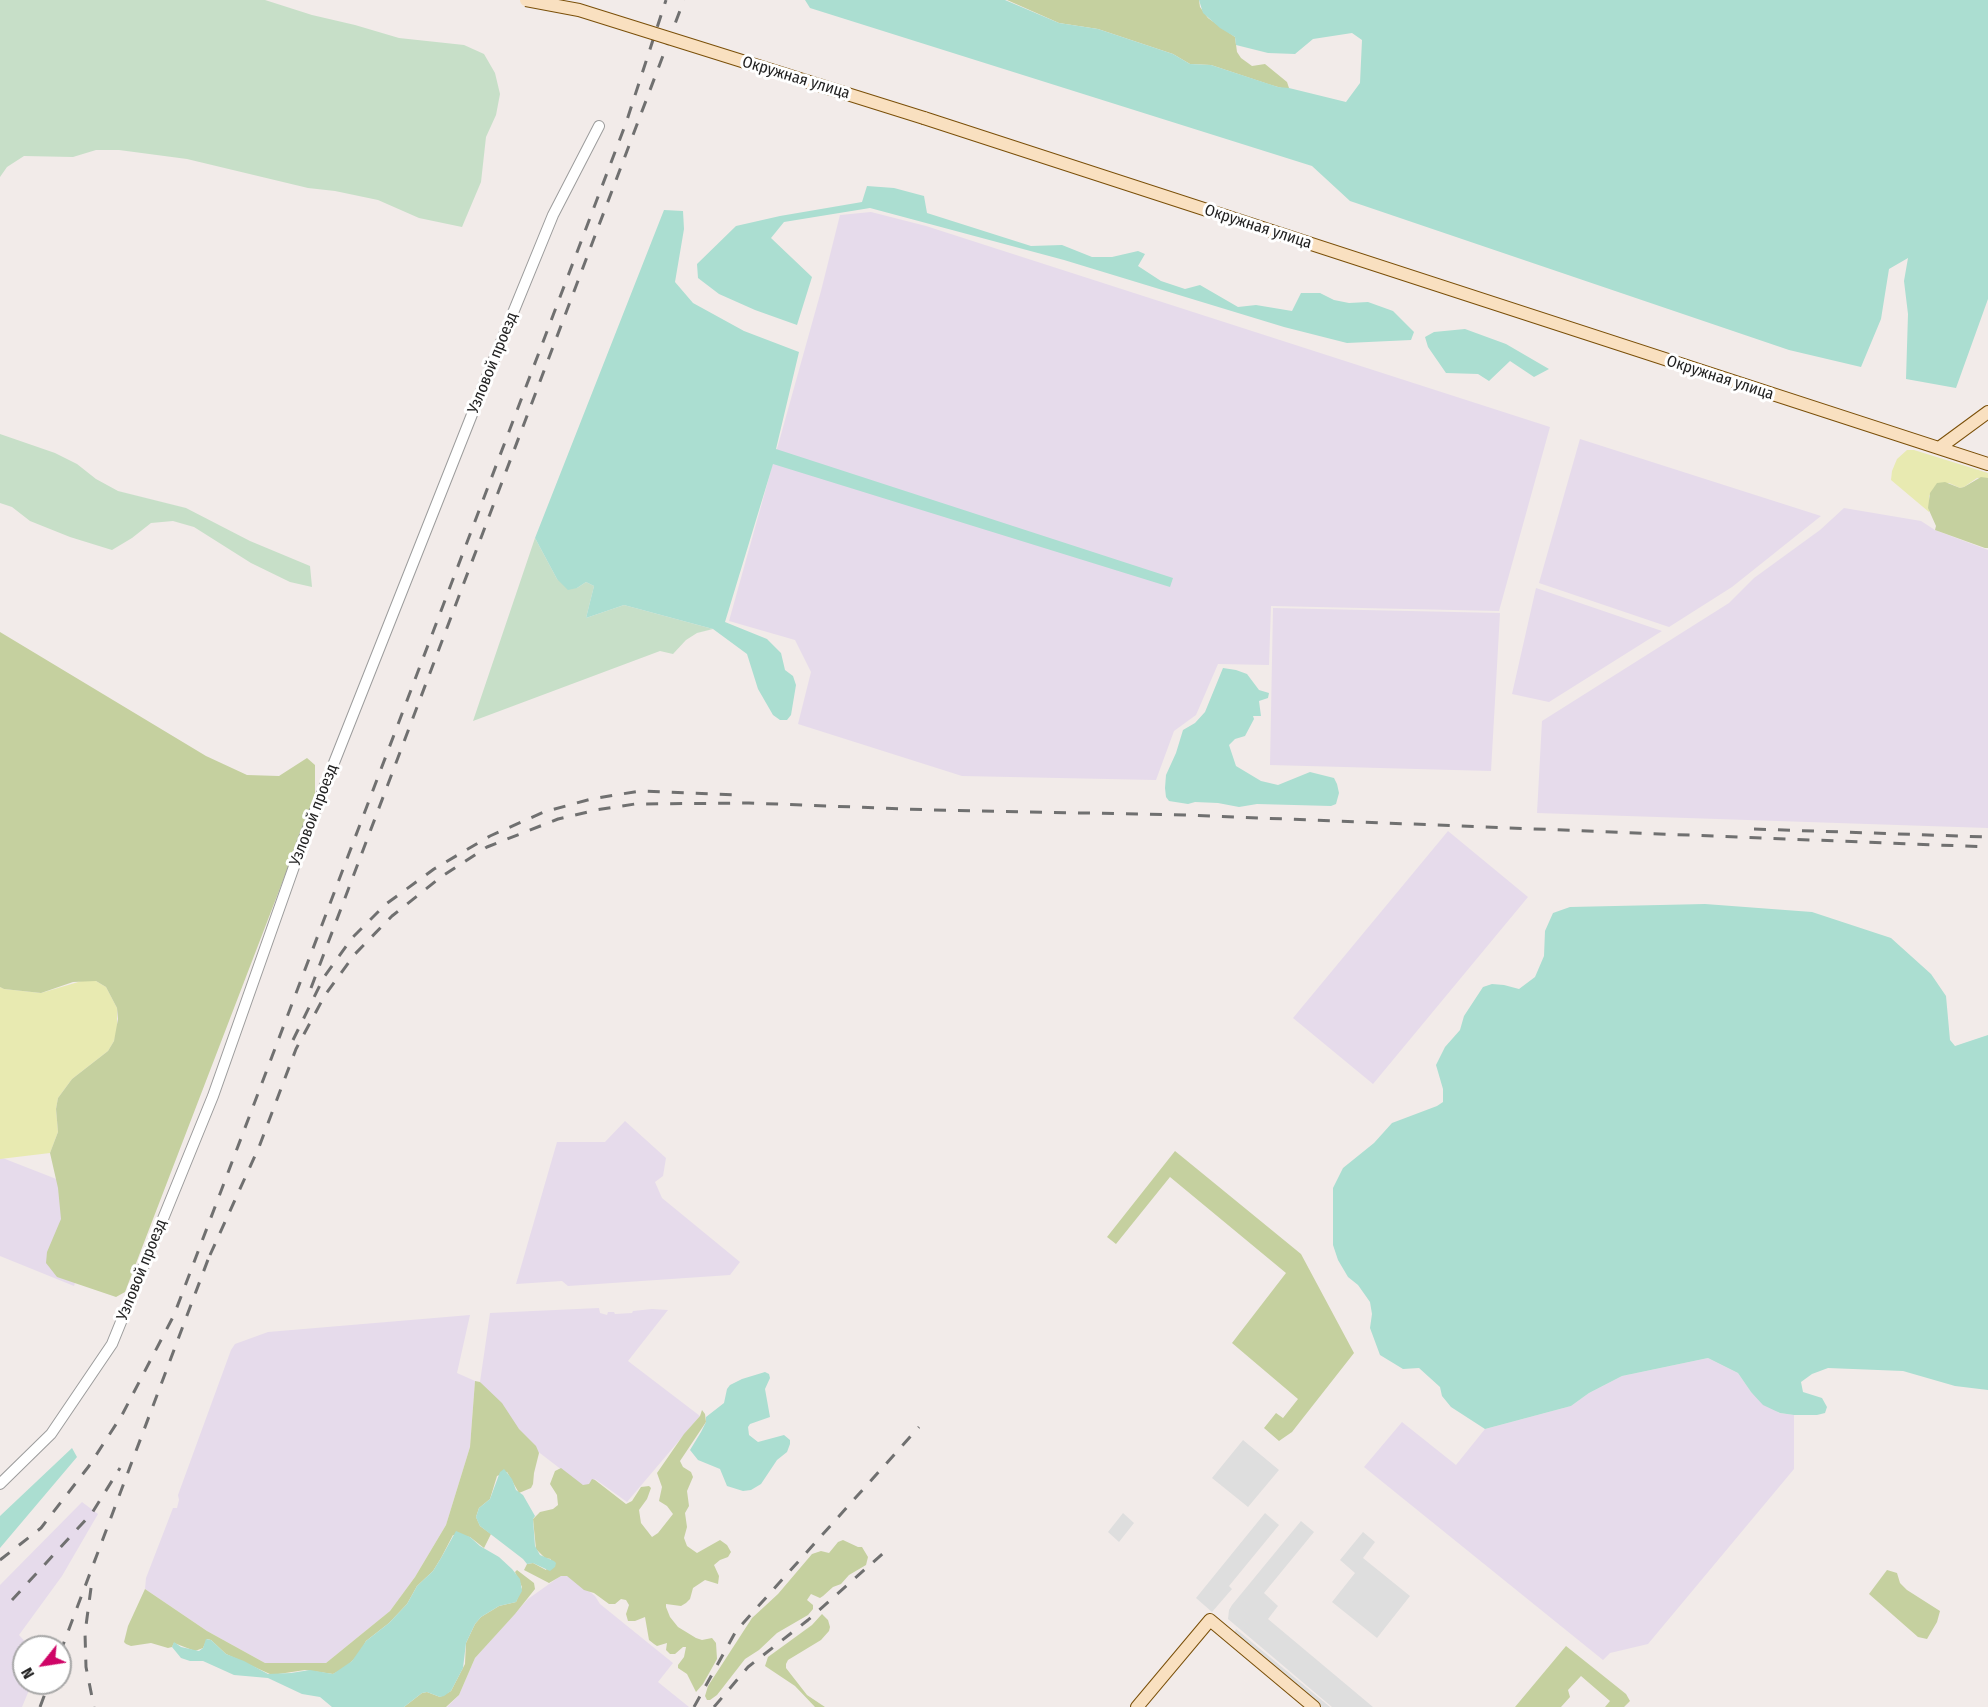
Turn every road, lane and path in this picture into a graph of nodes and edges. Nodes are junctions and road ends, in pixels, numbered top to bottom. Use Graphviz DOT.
graph roads {
  1 [pos="526,0"];
  2 [pos="599,126"];
  3 [pos="1988,412"];
  4 [pos="1939,448"];
  5 [pos="1988,464"];
  6 [pos="0,1484"];
  7 [pos="1137,1707"];
  8 [pos="1314,1707"];
  1 -- 4 [label="main road, Окружная улица, bridge"];
  2 -- 6 [label="street, Узловой проезд"];
  3 -- 4 [label="main road"];
  4 -- 5 [label="main road, Окружная улица"];
  7 -- 8 [label="main road"];
}
